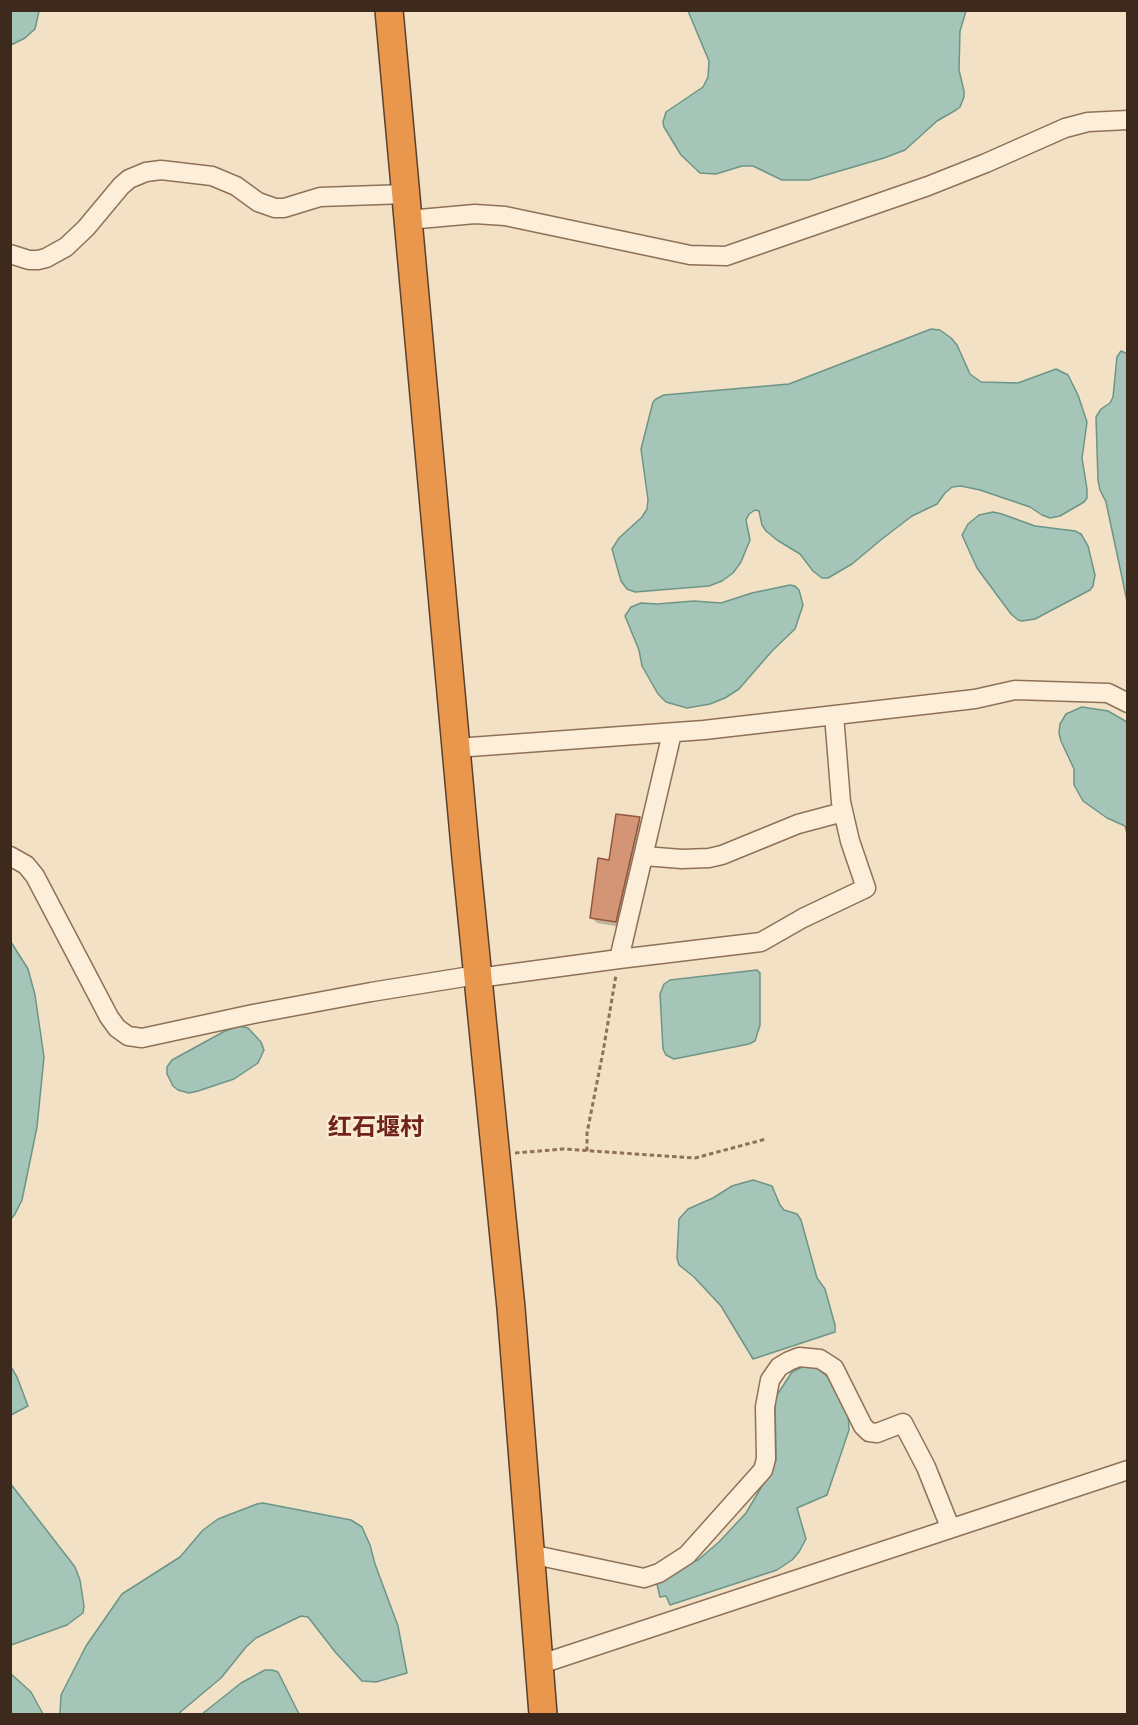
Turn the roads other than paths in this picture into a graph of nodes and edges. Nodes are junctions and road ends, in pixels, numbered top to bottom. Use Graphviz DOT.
graph roads {
  1 [pos="389,10"];
  2 [pos="1128,120"];
  3 [pos="407,207"];
  4 [pos="10,254"];
  5 [pos="1128,703"];
  6 [pos="834,715"];
  7 [pos="672,733"];
  8 [pos="456,748"];
  9 [pos="843,812"];
  10 [pos="10,856"];
  11 [pos="644,856"];
  12 [pos="619,959"];
  13 [pos="478,977"];
  14 [pos="1128,1470"];
  15 [pos="950,1527"];
  16 [pos="530,1554"];
  17 [pos="538,1665"];
  18 [pos="543,1714"];
  1 -- 3 [label="highway"];
  2 -- 3 [label="street"];
  3 -- 4 [label="street"];
  3 -- 8 [label="highway"];
  5 -- 6 [label="street"];
  6 -- 7 [label="street"];
  6 -- 9 [label="street"];
  7 -- 8 [label="street"];
  7 -- 11 [label="street"];
  8 -- 13 [label="highway"];
  9 -- 11 [label="street"];
  9 -- 12 [label="street"];
  10 -- 13 [label="street"];
  11 -- 12 [label="street"];
  12 -- 13 [label="street"];
  13 -- 16 [label="highway"];
  14 -- 15 [label="street"];
  15 -- 16 [label="street"];
  15 -- 17 [label="street"];
  16 -- 17 [label="highway"];
  17 -- 18 [label="highway"];
}
